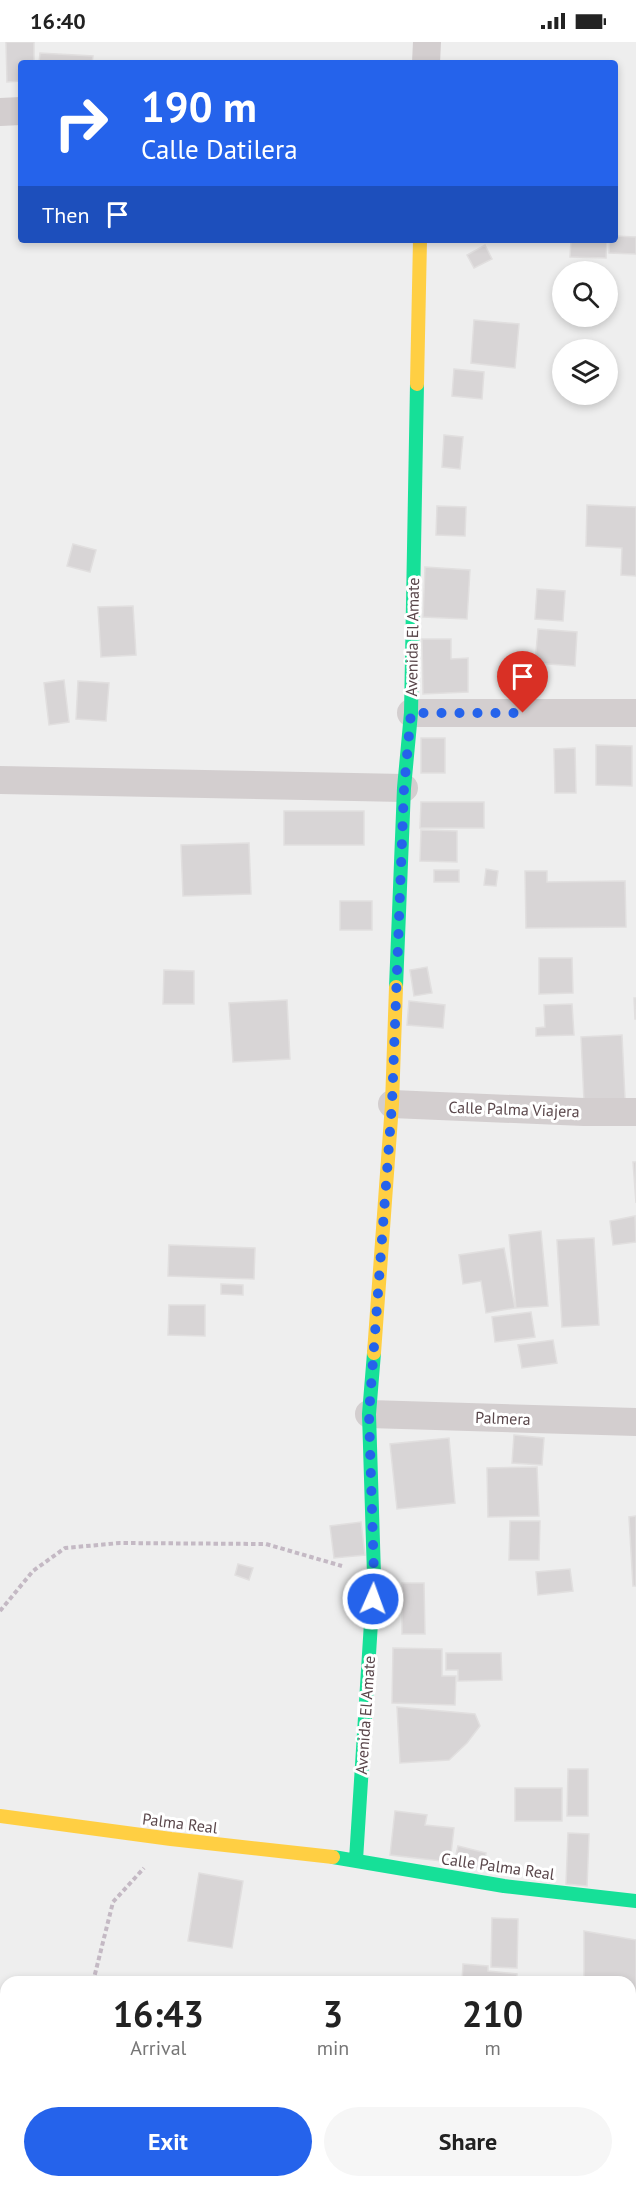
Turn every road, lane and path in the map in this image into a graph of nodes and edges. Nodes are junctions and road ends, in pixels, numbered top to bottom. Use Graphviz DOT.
graph roads {
  1 [pos="427,42"];
  2 [pos="426,60"];
  3 [pos="18,111"];
  4 [pos="0,112"];
  5 [pos="420,243"];
  6 [pos="411,713"];
  7 [pos="636,713"];
  8 [pos="0,780"];
  9 [pos="404,788"];
  10 [pos="392,1104"];
  11 [pos="636,1112"];
  12 [pos="369,1414"];
  13 [pos="636,1422"];
  14 [pos="374,1575"];
  15 [pos="0,1611"];
  16 [pos="0,1816"];
  17 [pos="171,1839"];
  18 [pos="356,1860"];
  19 [pos="636,1901"];
  20 [pos="94,1976"];
  1 -- 2 [label="street"];
  3 -- 4 [label="street"];
  5 -- 6 [label="street, Avenida El Amate"];
  6 -- 7 [label="street"];
  6 -- 9 [label="street, Avenida El Amate"];
  8 -- 9 [label="street"];
  9 -- 10 [label="street, Avenida El Amate"];
  10 -- 11 [label="street, Calle Palma Viajera"];
  10 -- 12 [label="street, Avenida El Amate"];
  12 -- 13 [label="street, Palmera"];
  12 -- 14 [label="street, Avenida El Amate"];
  14 -- 15 [label="path"];
  14 -- 18 [label="street, Avenida El Amate"];
  16 -- 17 [label="street, Palma Real"];
  17 -- 18 [label="street, Palma Real"];
  17 -- 20 [label="path"];
  18 -- 19 [label="street, Calle Palma Real"];
}
